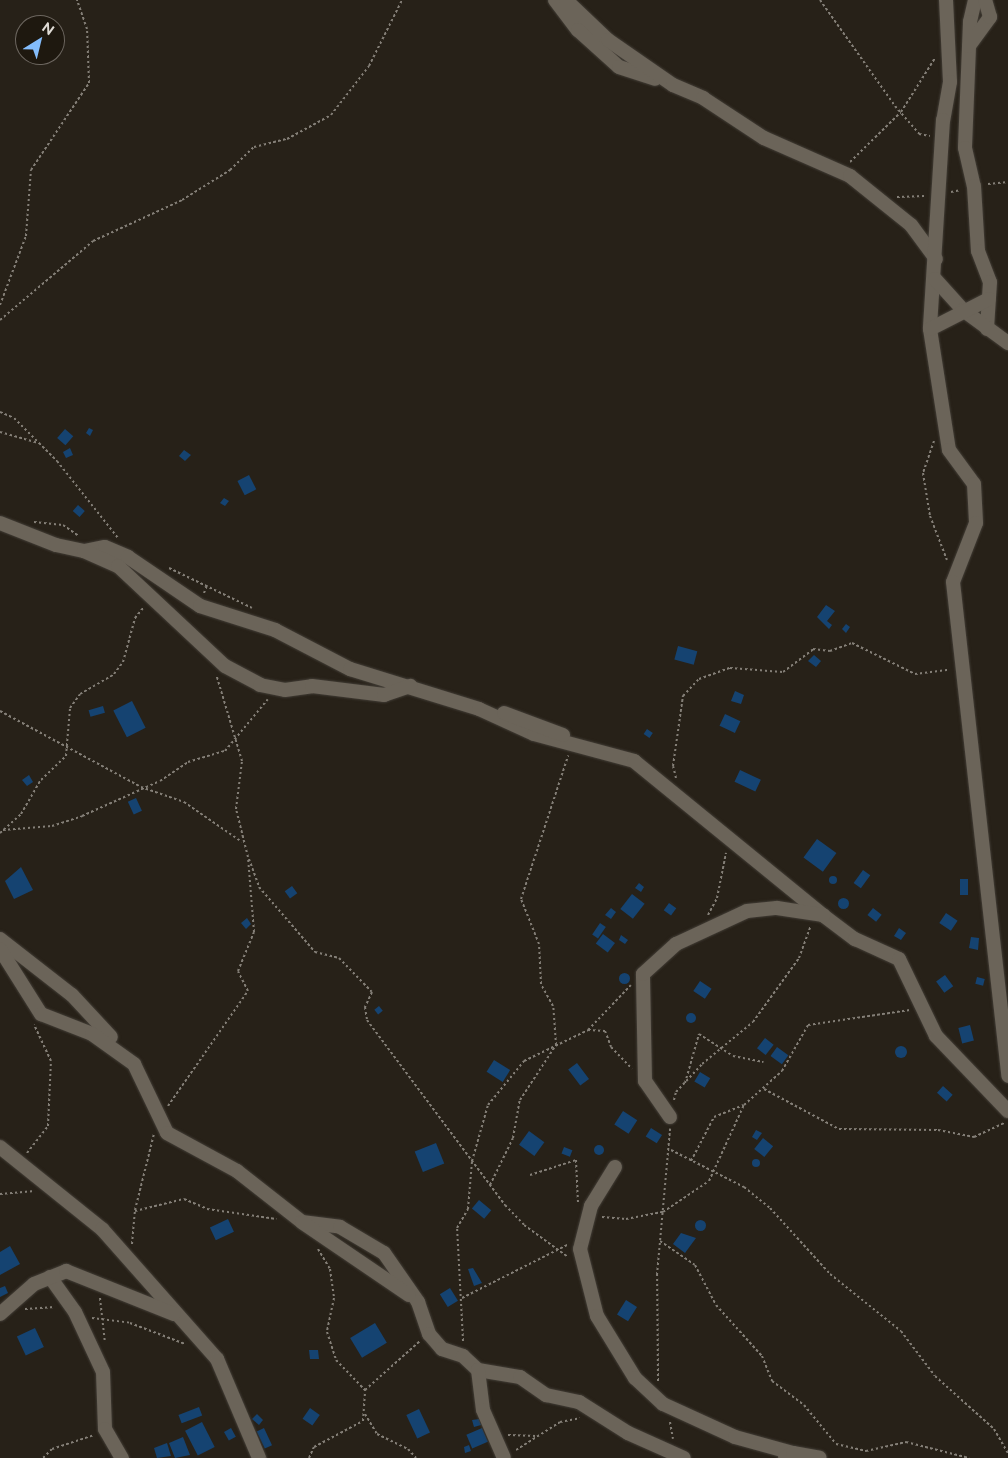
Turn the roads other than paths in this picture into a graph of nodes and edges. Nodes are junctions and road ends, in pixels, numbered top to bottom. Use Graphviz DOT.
graph roads {
  1 [pos="555,0"];
  2 [pos="566,0"];
  3 [pos="946,0"];
  4 [pos="975,0"];
  5 [pos="985,0"];
  6 [pos="969,46"];
  7 [pos="674,85"];
  8 [pos="936,259"];
  9 [pos="935,279"];
  10 [pos="988,299"];
  11 [pos="963,310"];
  12 [pos="930,329"];
  13 [pos="986,329"];
  14 [pos="1008,343"];
  15 [pos="6,526"];
  16 [pos="86,550"];
  17 [pos="410,686"];
  18 [pos="818,915"];
  19 [pos="0,940"];
  20 [pos="0,949"];
  21 [pos="134,1064"];
  22 [pos="1008,1069"];
  23 [pos="1008,1111"];
  24 [pos="670,1117"];
  25 [pos="0,1147"];
  26 [pos="615,1167"];
  27 [pos="302,1222"];
  28 [pos="50,1277"];
  29 [pos="418,1302"];
  30 [pos="1,1313"];
  31 [pos="175,1315"];
  32 [pos="478,1370"];
  33 [pos="508,1455"];
  34 [pos="788,1455"];
  35 [pos="677,1457"];
  36 [pos="122,1458"];
  37 [pos="259,1458"];
  38 [pos="820,1458"];
  1 -- 7 [label="street"];
  2 -- 7 [label="street"];
  3 -- 8 [label="street"];
  4 -- 6 [label="street"];
  5 -- 6 [label="street"];
  6 -- 10 [label="street"];
  7 -- 8 [label="street"];
  8 -- 9 [label="street"];
  9 -- 11 [label="street"];
  9 -- 12 [label="street"];
  10 -- 11 [label="street"];
  10 -- 13 [label="street"];
  11 -- 12 [label="street"];
  11 -- 13 [label="street"];
  12 -- 22 [label="street"];
  13 -- 14 [label="street"];
  15 -- 16 [label="street"];
  16 -- 17 [label="street"];
  16 -- 17 [label="street"];
  17 -- 18 [label="street"];
  18 -- 23 [label="street"];
  18 -- 24 [label="street"];
  19 -- 21 [label="street"];
  20 -- 21 [label="street"];
  21 -- 27 [label="street"];
  25 -- 31 [label="street"];
  26 -- 34 [label="street"];
  27 -- 29 [label="street"];
  27 -- 29 [label="street"];
  28 -- 30 [label="street"];
  28 -- 31 [label="street"];
  28 -- 36 [label="street"];
  29 -- 32 [label="street"];
  31 -- 37 [label="street"];
  32 -- 33 [label="street"];
  32 -- 35 [label="street"];
  34 -- 38 [label="street"];
}
